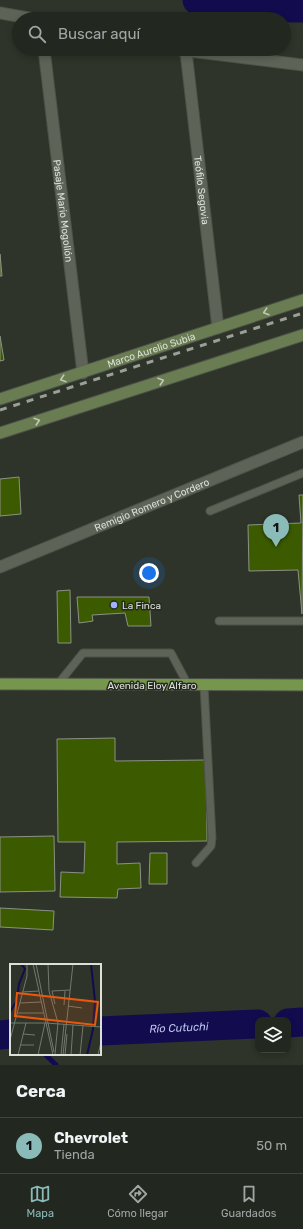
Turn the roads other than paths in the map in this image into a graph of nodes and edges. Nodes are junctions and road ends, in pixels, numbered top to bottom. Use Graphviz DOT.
graph roads {
  1 [pos="0,13"];
  2 [pos="12,15"];
  3 [pos="45,56"];
  4 [pos="186,56"];
  5 [pos="222,56"];
  6 [pos="303,65"];
  7 [pos="303,300"];
  8 [pos="218,328"];
  9 [pos="303,335"];
  10 [pos="83,372"];
  11 [pos="0,400"];
  12 [pos="0,433"];
  13 [pos="303,442"];
  14 [pos="303,473"];
  15 [pos="210,511"];
  16 [pos="0,567"];
  17 [pos="219,621"];
  18 [pos="303,621"];
  19 [pos="0,684"];
  20 [pos="58,684"];
  21 [pos="188,685"];
  22 [pos="204,685"];
  23 [pos="303,685"];
  24 [pos="196,863"];
  1 -- 2 [label="street"];
  3 -- 10 [label="street, Pasaje Mario Mogollón"];
  4 -- 8 [label="street, Teófilo Segovia"];
  5 -- 6 [label="street"];
  7 -- 8 [label="main road, Marco Aurelio Subia, one-way"];
  8 -- 10 [label="main road, Marco Aurelio Subia"];
  12 -- 9 [label="main road, one-way"];
  10 -- 11 [label="main road, Marco Aurelio Subia, one-way"];
  13 -- 16 [label="street, Remigio Romero y Cordero"];
  14 -- 15 [label="lane"];
  17 -- 18 [label="lane"];
  19 -- 20 [label="main road, Avenida Eloy Alfaro"];
  20 -- 21 [label="main road, Avenida Eloy Alfaro"];
  20 -- 21 [label="lane"];
  21 -- 22 [label="main road, Avenida Eloy Alfaro"];
  22 -- 23 [label="main road, Avenida Eloy Alfaro"];
  22 -- 24 [label="lane"];
}
